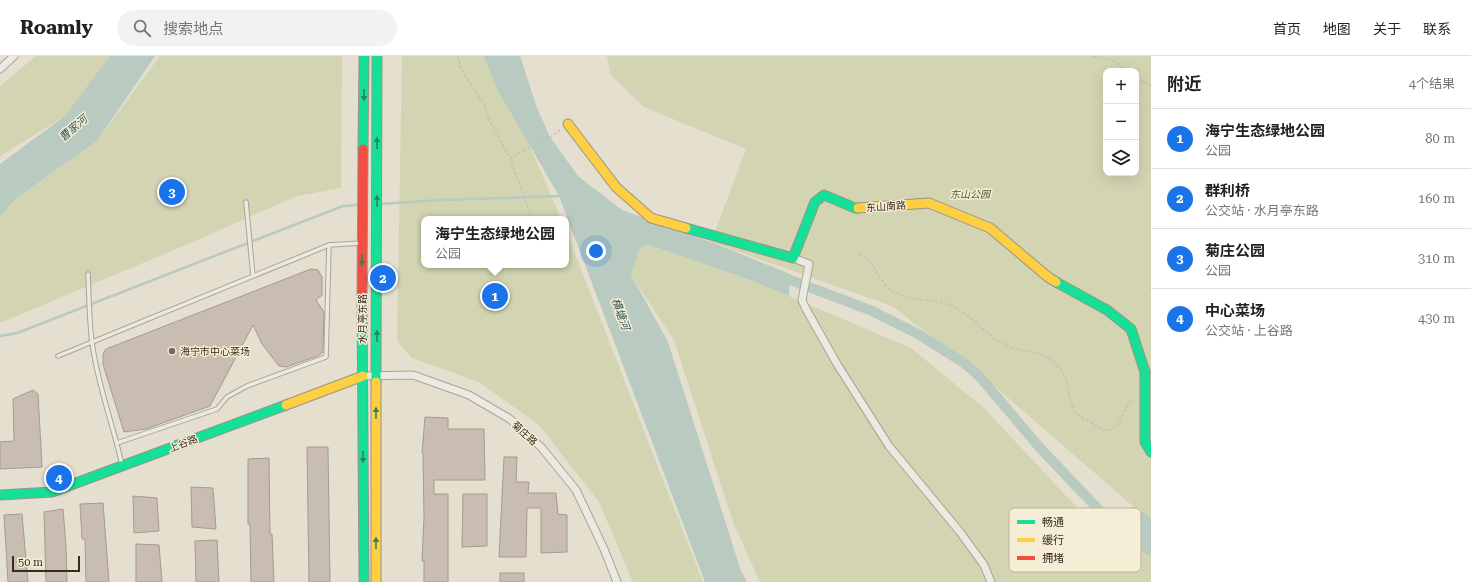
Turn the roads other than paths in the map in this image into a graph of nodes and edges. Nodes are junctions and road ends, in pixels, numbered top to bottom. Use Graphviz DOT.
graph roads {
  1 [pos="14,56"];
  2 [pos="364,56"];
  3 [pos="377,56"];
  4 [pos="0,69"];
  5 [pos="568,124"];
  6 [pos="246,202"];
  7 [pos="363,242"];
  8 [pos="329,245"];
  9 [pos="793,258"];
  10 [pos="88,274"];
  11 [pos="253,276"];
  12 [pos="92,342"];
  13 [pos="58,356"];
  14 [pos="363,376"];
  15 [pos="376,376"];
  16 [pos="117,442"];
  17 [pos="1151,452"];
  18 [pos="122,466"];
  19 [pos="0,494"];
  20 [pos="364,582"];
  21 [pos="376,582"];
  22 [pos="617,582"];
  23 [pos="991,582"];
  1 -- 4 [label="street"];
  2 -- 7 [label="street, 水月亭东路, one-way"];
  15 -- 3 [label="street, 水月亭东路, one-way"];
  5 -- 9 [label="street"];
  6 -- 11 [label="lane"];
  7 -- 8 [label="lane"];
  7 -- 14 [label="street, 水月亭东路, one-way"];
  8 -- 11 [label="lane"];
  8 -- 16 [label="lane"];
  9 -- 17 [label="street, 东山南路"];
  9 -- 23 [label="street"];
  10 -- 12 [label="lane"];
  11 -- 12 [label="lane"];
  12 -- 13 [label="lane"];
  12 -- 16 [label="lane"];
  14 -- 15 [label="street, 菊庄路"];
  14 -- 18 [label="street, 上谷路"];
  14 -- 20 [label="street, 水月亭东路, one-way"];
  21 -- 15 [label="street, 水月亭东路, one-way"];
  15 -- 22 [label="street, 菊庄路"];
  16 -- 18 [label="lane"];
  18 -- 19 [label="street, 上谷路"];
}
